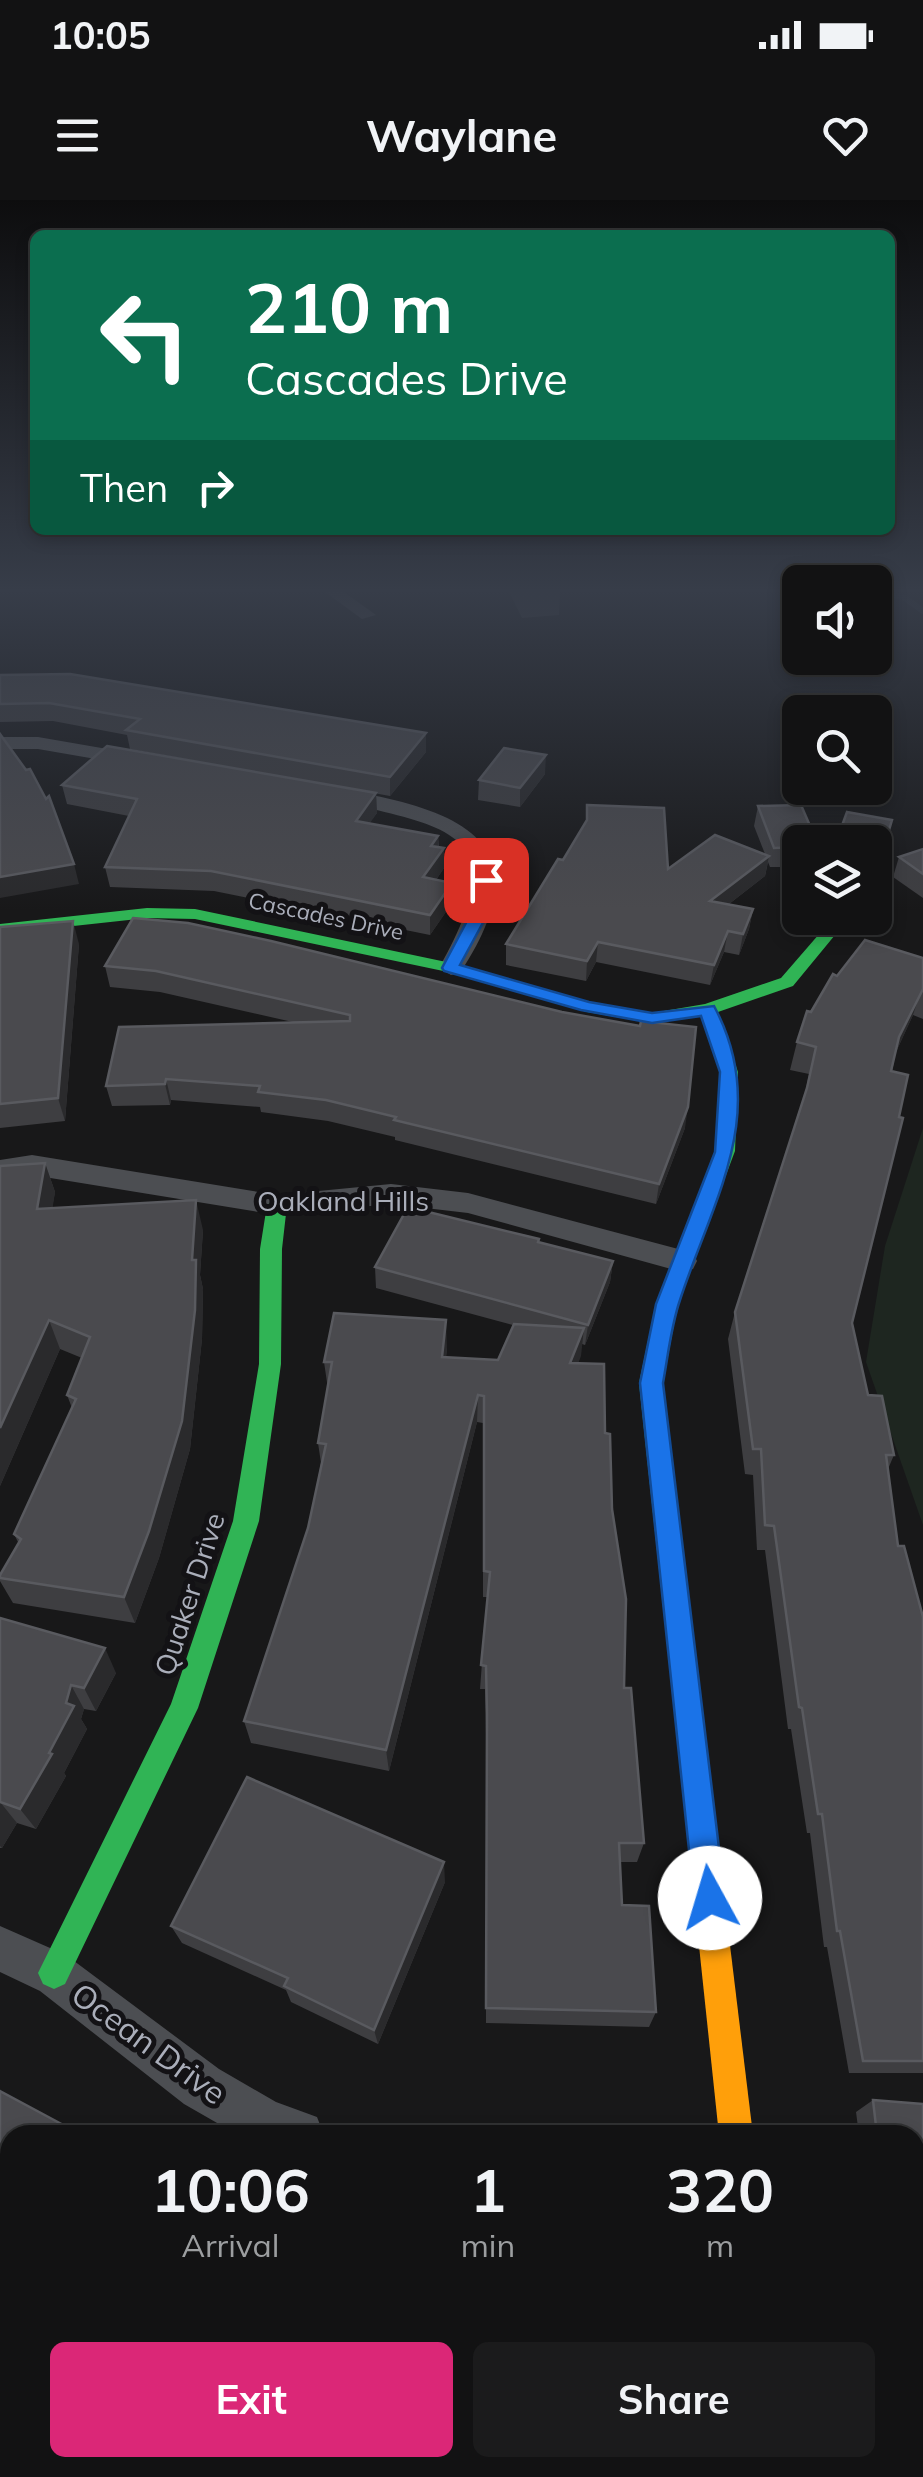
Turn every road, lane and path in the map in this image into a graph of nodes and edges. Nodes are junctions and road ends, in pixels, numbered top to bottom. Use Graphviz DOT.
graph roads {
  1 [pos="0,743"];
  2 [pos="169,766"];
  3 [pos="320,792"];
  4 [pos="0,928"];
  5 [pos="827,935"];
  6 [pos="450,968"];
  7 [pos="708,1010"];
  8 [pos="0,1170"];
  9 [pos="277,1205"];
  10 [pos="682,1261"];
  11 [pos="0,1949"];
  12 [pos="54,1974"];
  13 [pos="266,2125"];
  14 [pos="735,2125"];
  1 -- 2 [label="street"];
  3 -- 6 [label="street"];
  4 -- 6 [label="street, Cascades Drive"];
  5 -- 7 [label="street, Cascades Drive"];
  6 -- 7 [label="street, Cascades Drive"];
  7 -- 10 [label="street"];
  8 -- 9 [label="street, Oakland Hills"];
  9 -- 10 [label="street, Oakland Hills"];
  9 -- 12 [label="street, Quaker Drive"];
  10 -- 14 [label="street"];
  11 -- 12 [label="street, Ocean Drive"];
  12 -- 13 [label="street, Ocean Drive"];
}
